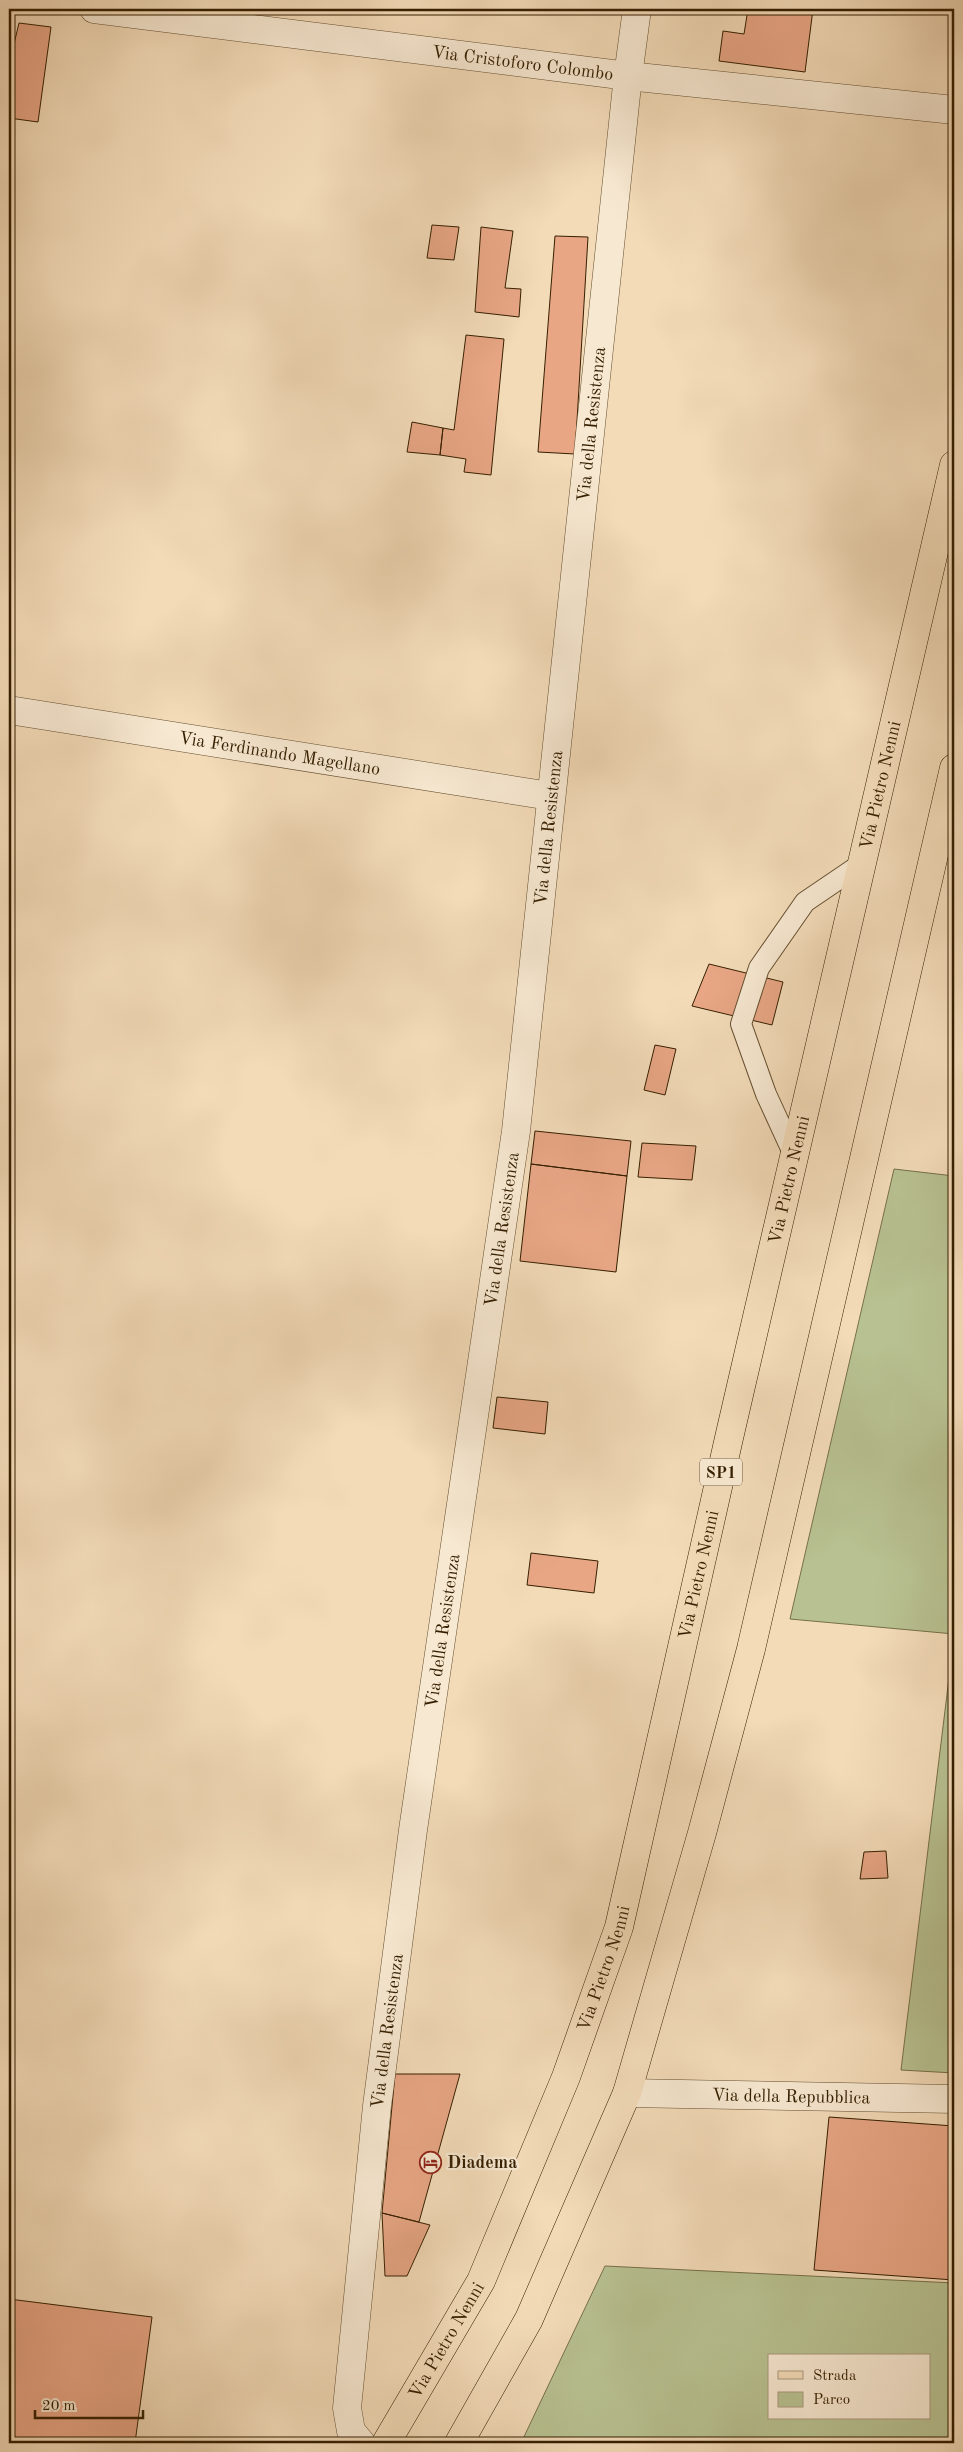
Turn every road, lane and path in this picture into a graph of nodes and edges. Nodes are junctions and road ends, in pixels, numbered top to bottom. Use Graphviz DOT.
graph roads {
  1 [pos="94,9"];
  2 [pos="637,9"];
  3 [pos="628,76"];
  4 [pos="954,110"];
  5 [pos="954,465"];
  6 [pos="9,710"];
  7 [pos="954,768"];
  8 [pos="550,796"];
  9 [pos="861,864"];
  10 [pos="794,1155"];
  11 [pos="627,2093"];
  12 [pos="954,2099"];
  13 [pos="361,2443"];
  14 [pos="386,2443"];
  15 [pos="459,2443"];
  1 -- 3 [label="street, Via Cristoforo Colombo"];
  2 -- 3 [label="street, Via della Resistenza"];
  3 -- 4 [label="street, Via Cristoforo Colombo"];
  3 -- 8 [label="street, Via della Resistenza"];
  5 -- 9 [label="main road, Via Pietro Nenni / SP1"];
  6 -- 8 [label="street, Via Ferdinando Magellano"];
  7 -- 11 [label="main road"];
  8 -- 13 [label="street, Via della Resistenza"];
  9 -- 10 [label="main road, Via Pietro Nenni / SP1"];
  9 -- 10 [label="lane"];
  10 -- 14 [label="main road, Via Pietro Nenni / SP1"];
  11 -- 12 [label="street, Via della Repubblica"];
  11 -- 15 [label="main road"];
}
